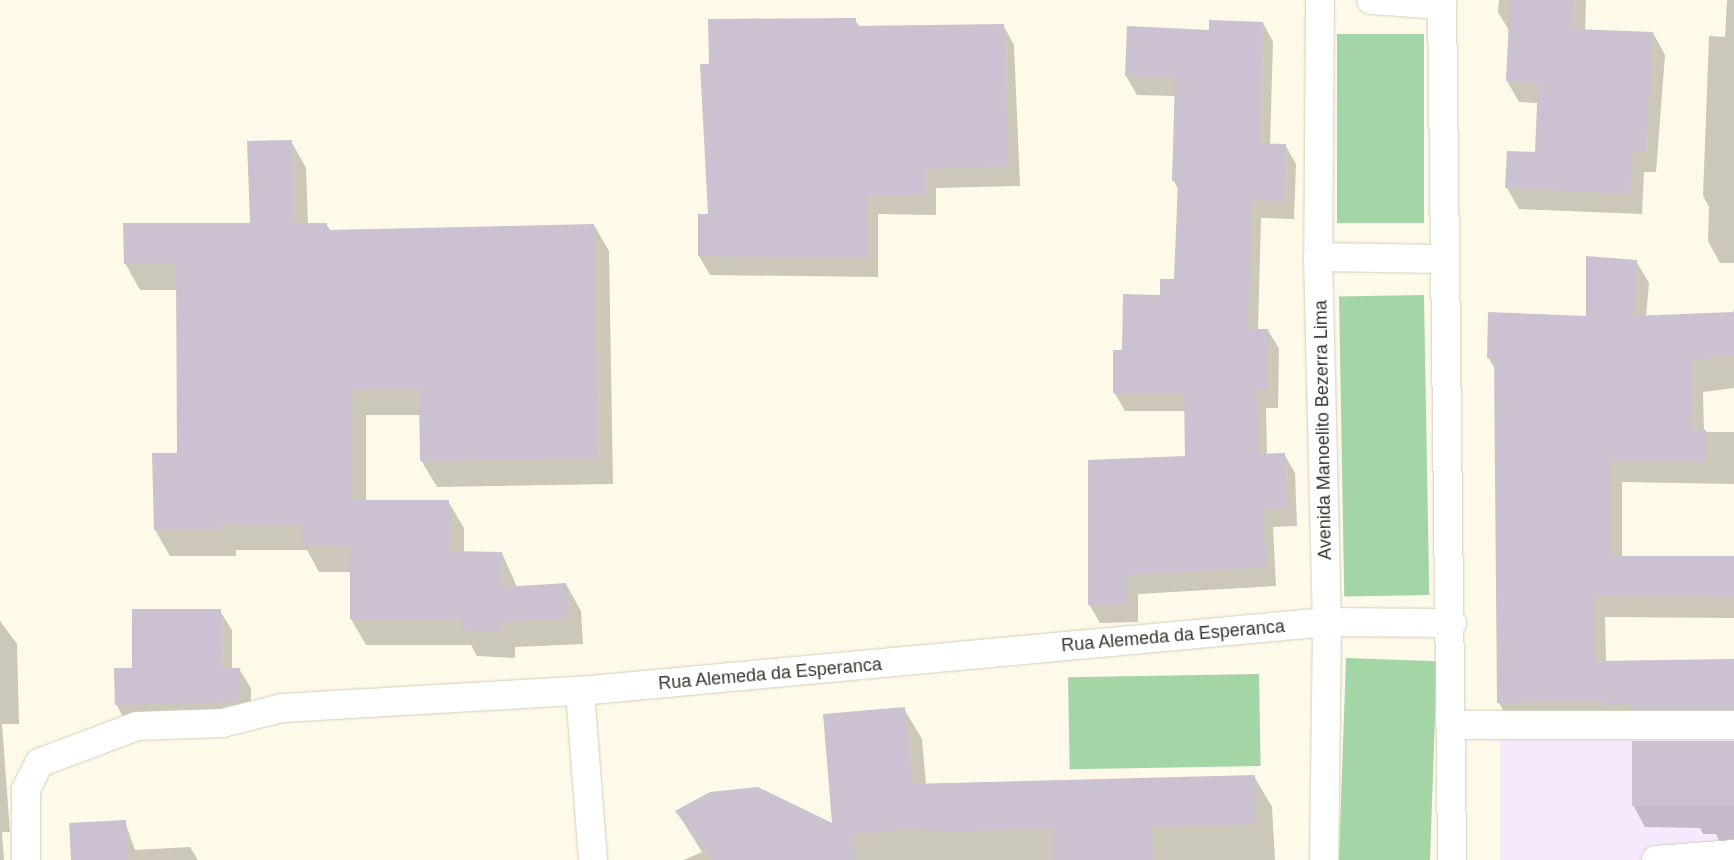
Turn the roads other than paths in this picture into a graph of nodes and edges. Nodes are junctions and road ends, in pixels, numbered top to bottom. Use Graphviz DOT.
graph roads {
  1 [pos="1320,0"];
  2 [pos="1371,0"];
  3 [pos="1442,3"];
  4 [pos="1318,256"];
  5 [pos="1444,259"];
  6 [pos="1327,622"];
  7 [pos="1452,623"];
  8 [pos="580,691"];
  9 [pos="1452,725"];
  10 [pos="1734,725"];
  11 [pos="1734,854"];
  12 [pos="26,860"];
  13 [pos="593,860"];
  14 [pos="1324,860"];
  15 [pos="1452,860"];
  16 [pos="1656,860"];
  1 -- 4 [label="street, Avenida Manoelito Bezerra Lima"];
  2 -- 3 [label="street"];
  3 -- 5 [label="street"];
  4 -- 5 [label="street"];
  4 -- 6 [label="street, Avenida Manoelito Bezerra Lima"];
  5 -- 7 [label="street"];
  6 -- 7 [label="street, Rua Alemeda da Esperanca"];
  6 -- 8 [label="street, Rua Alemeda da Esperanca"];
  6 -- 14 [label="street, Avenida Manoelito Bezerra Lima"];
  7 -- 9 [label="street"];
  8 -- 12 [label="street, Rua Alemeda da Esperanca"];
  8 -- 13 [label="street"];
  9 -- 10 [label="street"];
  9 -- 15 [label="street"];
  11 -- 16 [label="street"];
}
